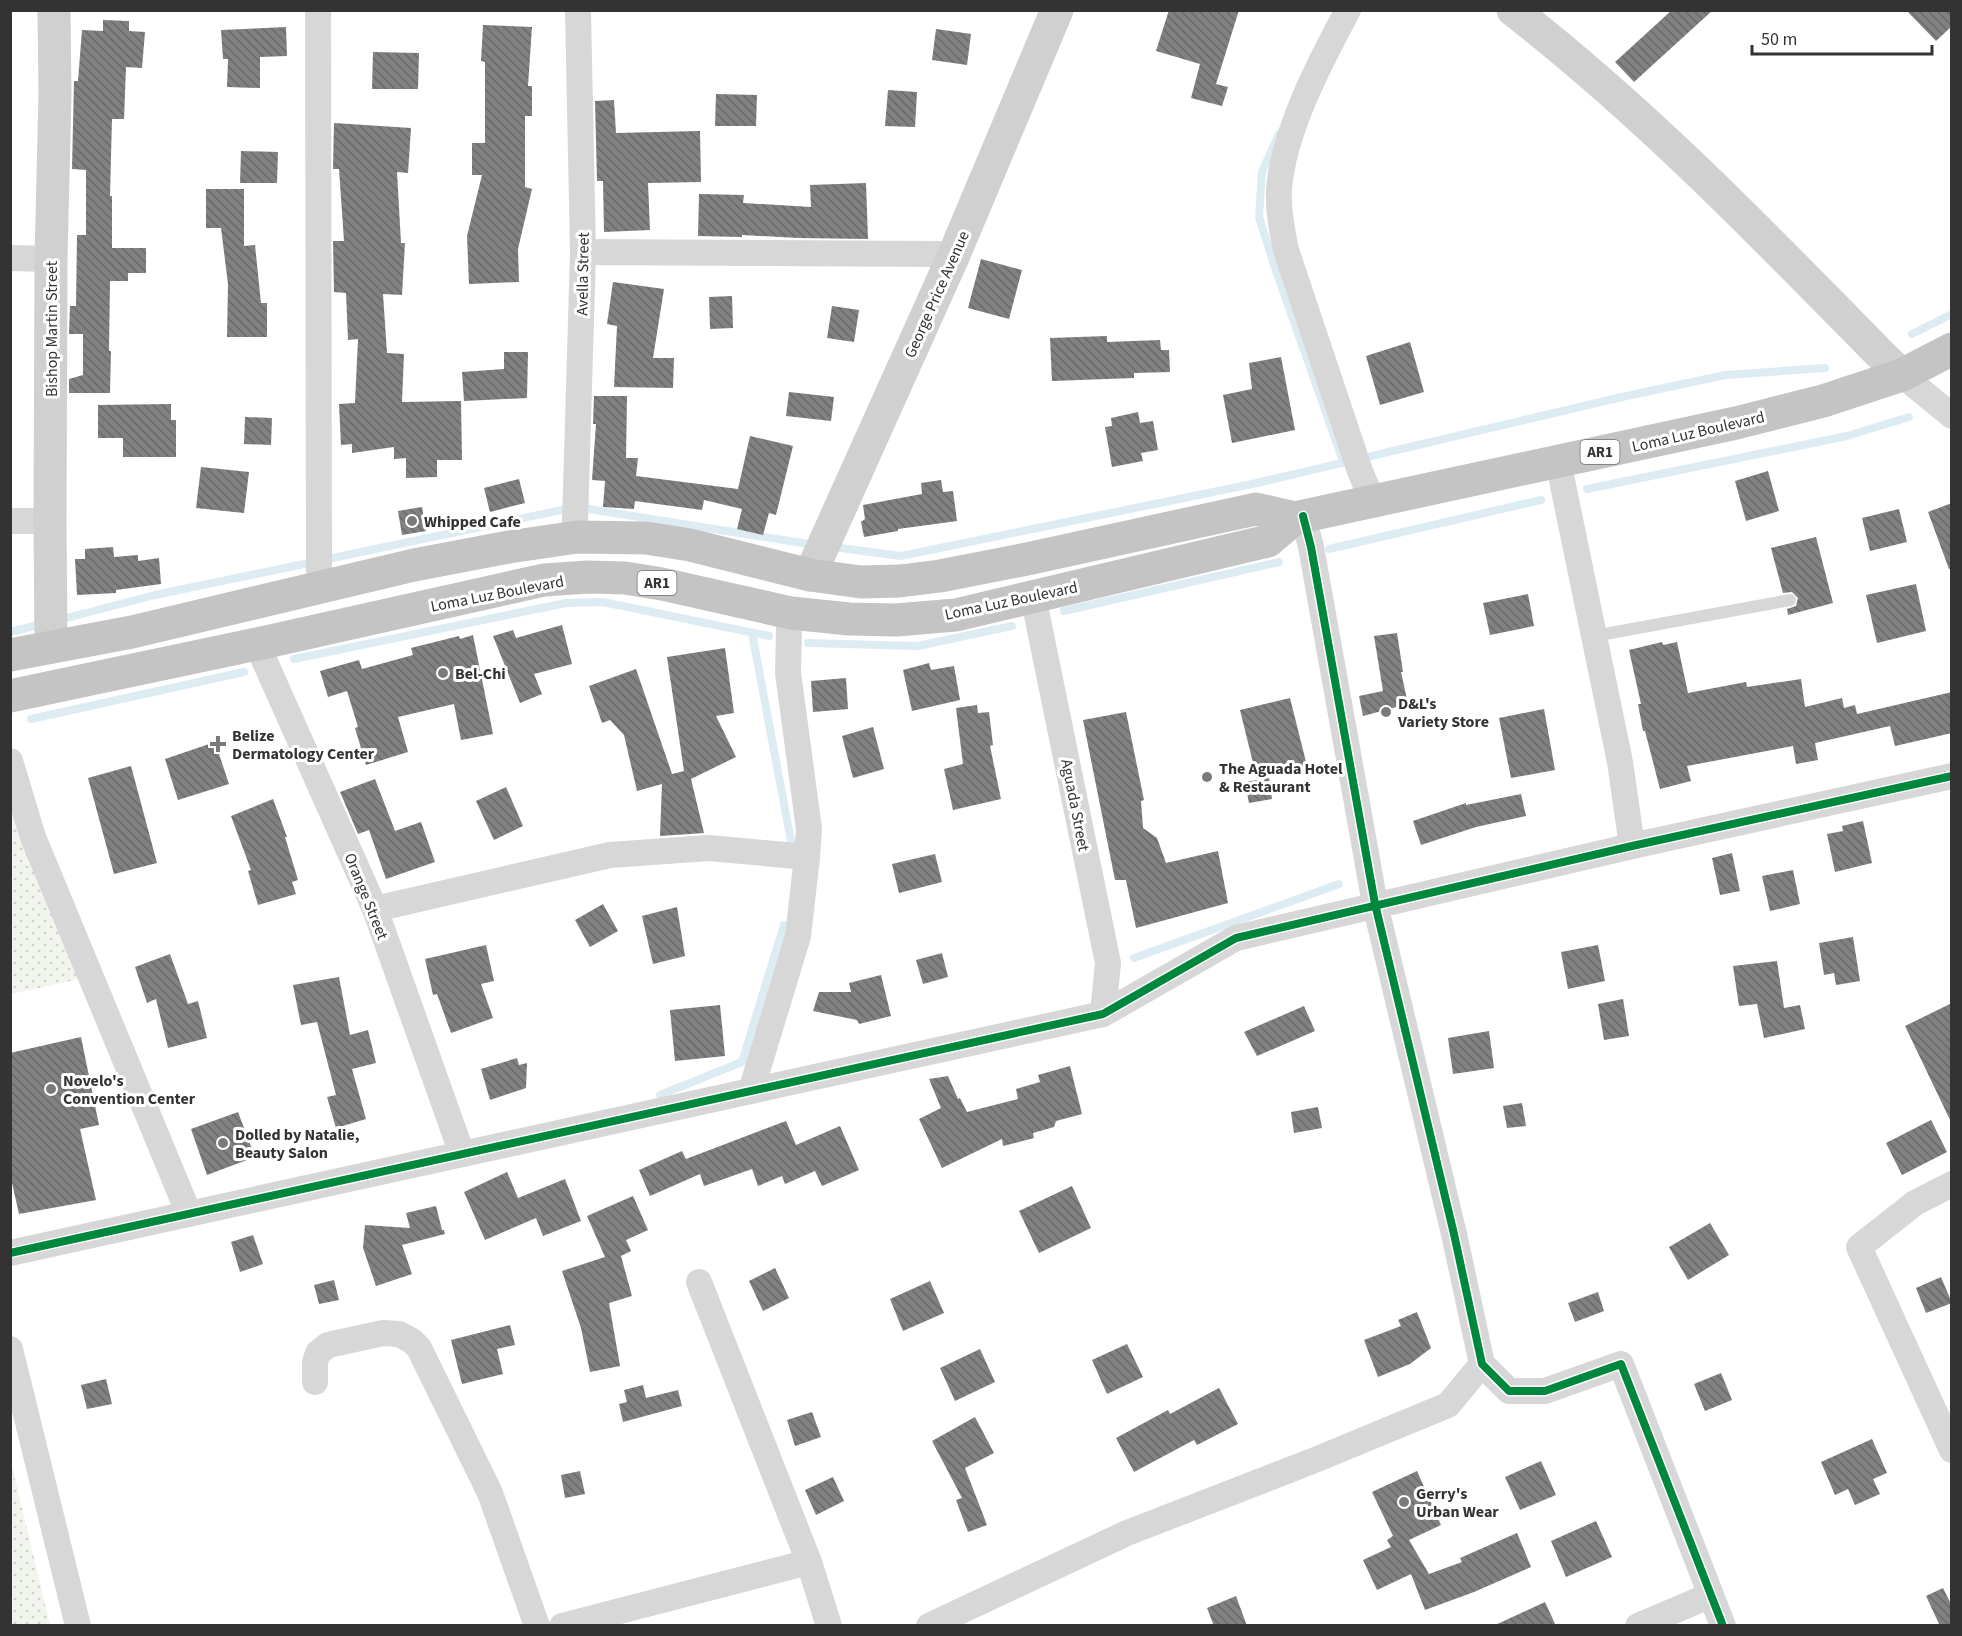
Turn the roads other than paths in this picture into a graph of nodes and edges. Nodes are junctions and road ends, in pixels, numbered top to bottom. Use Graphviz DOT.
graph roads {
  1 [pos="54,10"];
  2 [pos="318,10"];
  3 [pos="578,10"];
  4 [pos="1057,10"];
  5 [pos="1348,10"];
  6 [pos="1513,10"];
  7 [pos="583,252"];
  8 [pos="953,257"];
  9 [pos="10,258"];
  10 [pos="51,259"];
  11 [pos="1952,349"];
  12 [pos="1902,375"];
  13 [pos="1952,416"];
  14 [pos="1558,461"];
  15 [pos="1372,500"];
  16 [pos="1299,517"];
  17 [pos="10,521"];
  18 [pos="50,521"];
  19 [pos="577,537"];
  20 [pos="810,575"];
  21 [pos="322,586"];
  22 [pos="1033,597"];
  23 [pos="1790,600"];
  24 [pos="791,613"];
  25 [pos="1594,636"];
  26 [pos="257,644"];
  27 [pos="51,647"];
  28 [pos="10,655"];
  29 [pos="10,696"];
  30 [pos="10,761"];
  31 [pos="1952,776"];
  32 [pos="1632,846"];
  33 [pos="807,857"];
  34 [pos="1375,904"];
  35 [pos="375,909"];
  36 [pos="1103,1014"];
  37 [pos="751,1091"];
  38 [pos="462,1154"];
  39 [pos="1952,1184"];
  40 [pos="189,1214"];
  41 [pos="10,1253"];
  42 [pos="699,1282"];
  43 [pos="11,1355"];
  44 [pos="1482,1364"];
  45 [pos="315,1382"];
  46 [pos="1952,1450"];
  47 [pos="809,1562"];
  48 [pos="1711,1595"];
  49 [pos="78,1626"];
  50 [pos="537,1626"];
  51 [pos="562,1626"];
  52 [pos="829,1626"];
  53 [pos="928,1626"];
  54 [pos="1638,1626"];
  55 [pos="1724,1626"];
  1 -- 10 [label="street, Bishop Martin Street"];
  2 -- 21 [label="street"];
  3 -- 7 [label="street, Avella Street"];
  4 -- 8 [label="street, George Price Avenue"];
  5 -- 15 [label="street"];
  6 -- 12 [label="street"];
  7 -- 8 [label="street"];
  7 -- 19 [label="street, Avella Street"];
  8 -- 20 [label="street, George Price Avenue"];
  9 -- 10 [label="street"];
  10 -- 18 [label="street, Bishop Martin Street"];
  11 -- 12 [label="highway, Loma Luz Boulevard / AR1"];
  12 -- 13 [label="street"];
  12 -- 14 [label="highway, Loma Luz Boulevard / AR1"];
  14 -- 15 [label="highway, Loma Luz Boulevard / AR1"];
  14 -- 25 [label="street"];
  15 -- 16 [label="highway, Loma Luz Boulevard / AR1"];
  16 -- 20 [label="highway, Loma Luz Boulevard / AR1"];
  16 -- 22 [label="highway, Loma Luz Boulevard / AR1"];
  16 -- 34 [label="street"];
  17 -- 18 [label="street"];
  18 -- 27 [label="street, Bishop Martin Street"];
  19 -- 20 [label="highway, Loma Luz Boulevard / AR1"];
  19 -- 21 [label="highway, Loma Luz Boulevard / AR1"];
  21 -- 27 [label="highway, Loma Luz Boulevard / AR1"];
  22 -- 24 [label="highway, Loma Luz Boulevard / AR1"];
  22 -- 36 [label="street, Aguada Street"];
  23 -- 25 [label="lane"];
  24 -- 26 [label="highway, Loma Luz Boulevard / AR1"];
  24 -- 33 [label="street"];
  25 -- 32 [label="street"];
  26 -- 29 [label="highway, Loma Luz Boulevard / AR1"];
  26 -- 35 [label="street, Orange Street"];
  27 -- 28 [label="highway, Loma Luz Boulevard / AR1"];
  30 -- 40 [label="street"];
  31 -- 32 [label="street"];
  32 -- 34 [label="street"];
  33 -- 35 [label="street"];
  33 -- 37 [label="street"];
  34 -- 36 [label="street"];
  34 -- 44 [label="street"];
  35 -- 38 [label="street, Orange Street"];
  36 -- 37 [label="street"];
  37 -- 38 [label="street"];
  38 -- 40 [label="street"];
  39 -- 46 [label="street"];
  40 -- 41 [label="street"];
  42 -- 47 [label="street"];
  43 -- 49 [label="street"];
  44 -- 48 [label="street"];
  44 -- 53 [label="street"];
  45 -- 50 [label="street"];
  47 -- 51 [label="street"];
  47 -- 52 [label="street"];
  48 -- 54 [label="street"];
  48 -- 55 [label="street"];
}
